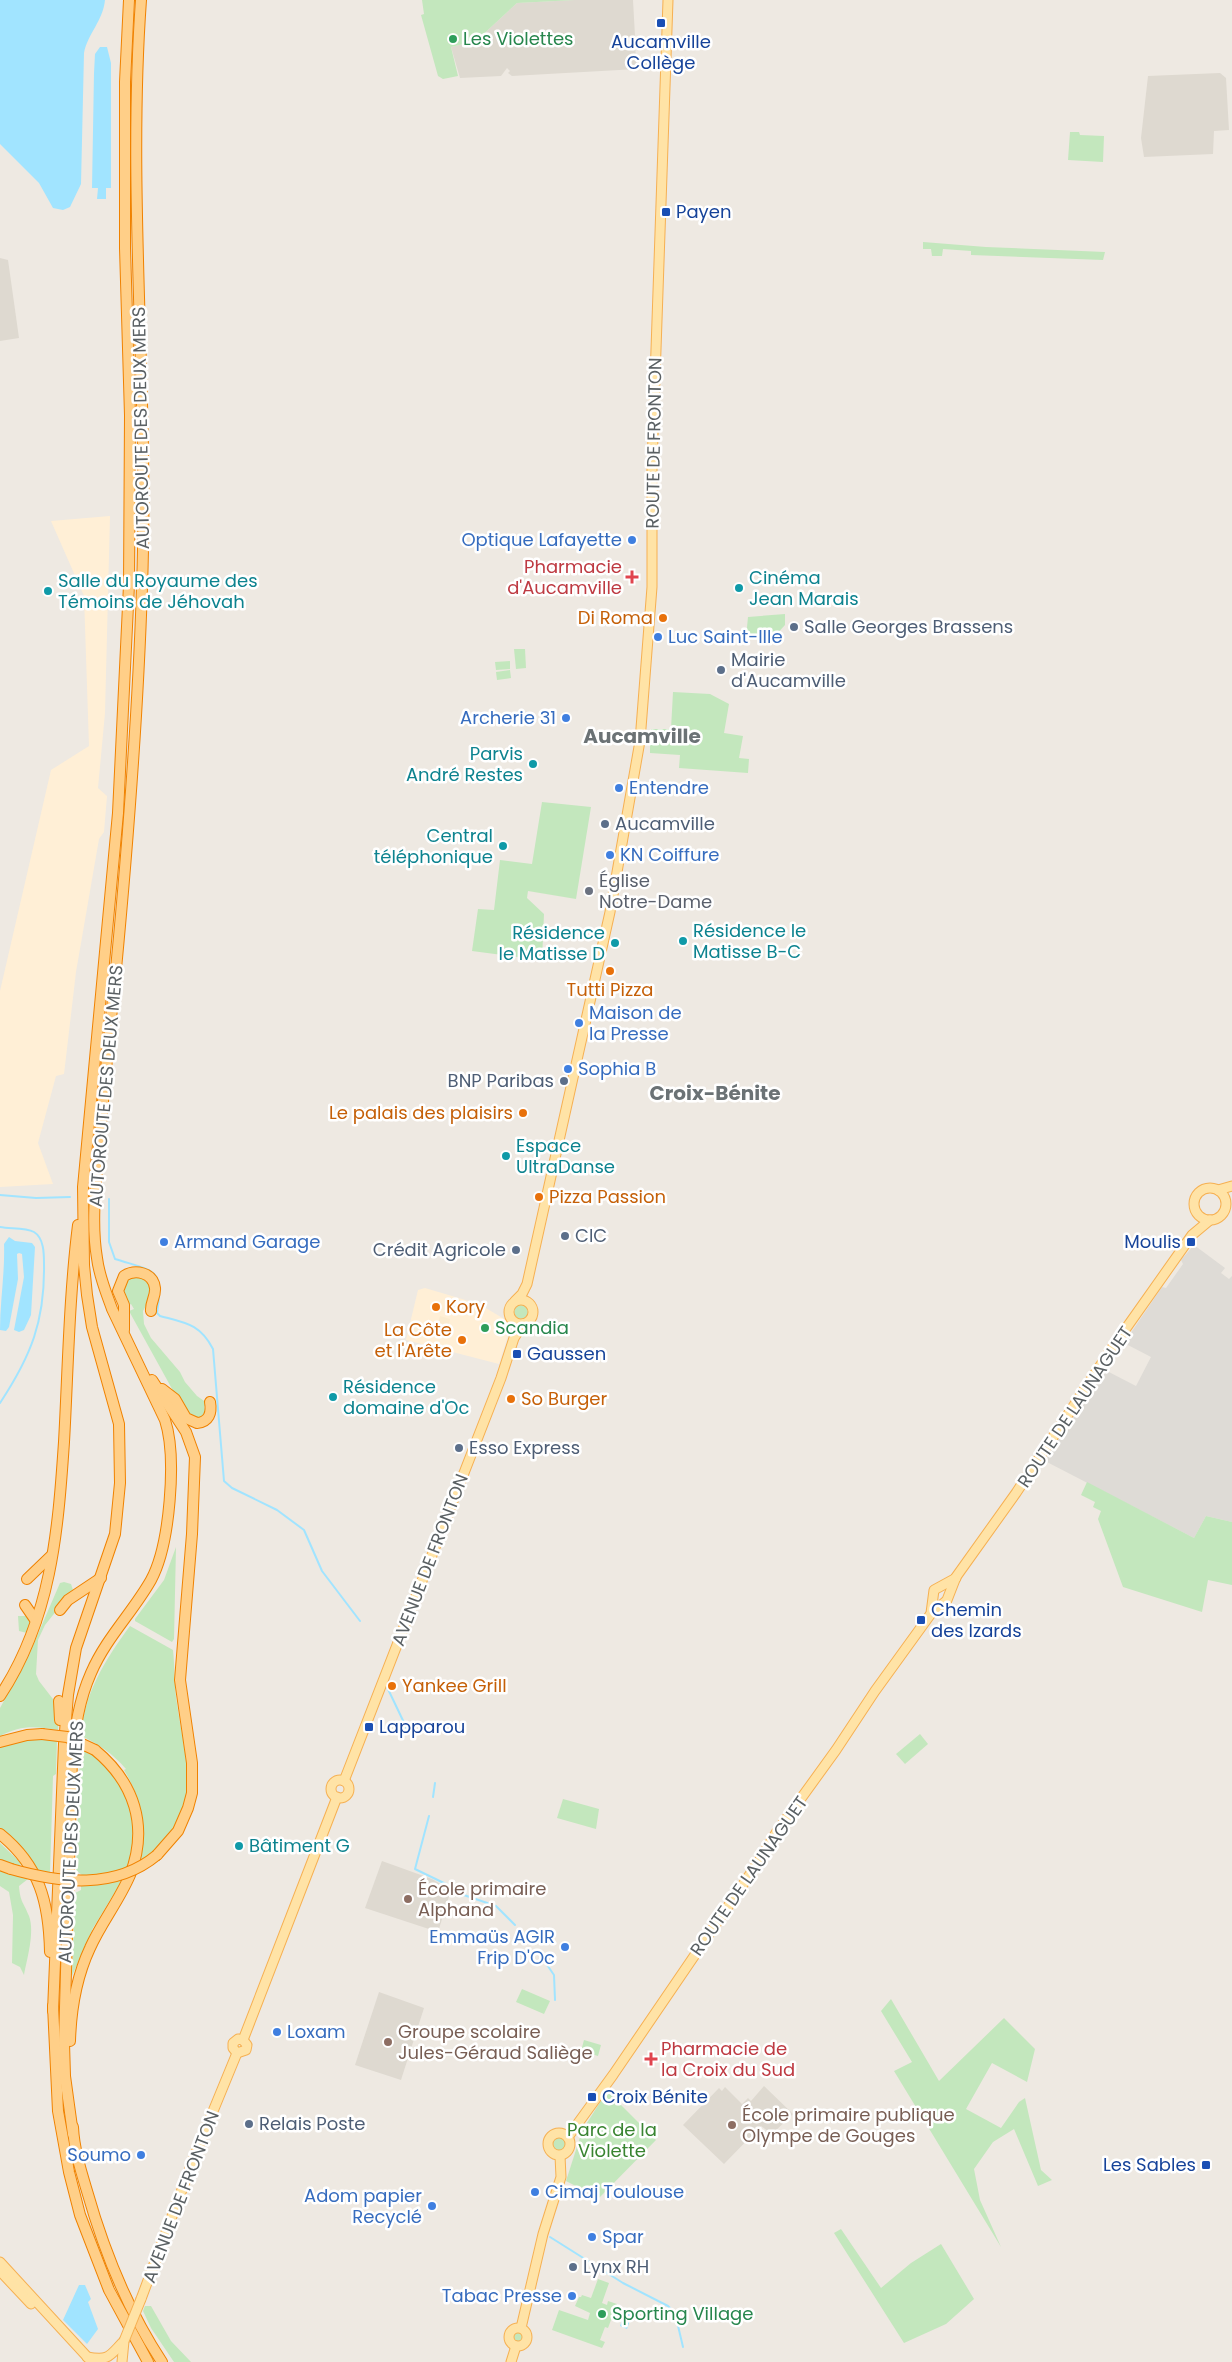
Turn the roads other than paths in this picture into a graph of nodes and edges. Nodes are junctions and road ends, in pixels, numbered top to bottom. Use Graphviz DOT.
graph roads {
  1 [pos="129,0"];
  2 [pos="141,0"];
  3 [pos="668,0"];
  4 [pos="1232,1186"];
  5 [pos="83,1187"];
  6 [pos="1218,1190"];
  7 [pos="1232,1194"];
  8 [pos="1226,1201"];
  9 [pos="1197,1212"];
  10 [pos="1210,1220"];
  11 [pos="1192,1235"];
  12 [pos="527,1284"];
  13 [pos="515,1301"];
  14 [pos="530,1304"];
  15 [pos="151,1311"];
  16 [pos="512,1321"];
  17 [pos="523,1324"];
  18 [pos="124,1334"];
  19 [pos="514,1338"];
  20 [pos="134,1352"];
  21 [pos="154,1382"];
  22 [pos="210,1402"];
  23 [pos="53,1554"];
  24 [pos="101,1578"];
  25 [pos="956,1578"];
  26 [pos="27,1579"];
  27 [pos="942,1587"];
  28 [pos="946,1598"];
  29 [pos="934,1599"];
  30 [pos="25,1606"];
  31 [pos="60,1610"];
  32 [pos="930,1615"];
  33 [pos="36,1621"];
  34 [pos="0,1696"];
  35 [pos="59,1701"];
  36 [pos="0,1742"];
  37 [pos="62,1788"];
  38 [pos="0,1834"];
  39 [pos="0,1865"];
  40 [pos="54,2011"];
  41 [pos="73,2134"];
  42 [pos="568,2137"];
  43 [pos="560,2156"];
  44 [pos="0,2262"];
  45 [pos="0,2271"];
  46 [pos="521,2328"];
  47 [pos="124,2341"];
  48 [pos="516,2346"];
  49 [pos="88,2360"];
  50 [pos="114,2362"];
  51 [pos="122,2362"];
  52 [pos="148,2362"];
  53 [pos="162,2362"];
  54 [pos="512,2362"];
  1 -- 5 [label="highway, AUTOROUTE DES DEUX MERS"];
  2 -- 18 [label="highway, AUTOROUTE DES DEUX MERS"];
  3 -- 12 [label="main road, ROUTE DE FRONTON"];
  4 -- 6 [label="main road"];
  5 -- 23 [label="highway"];
  5 -- 24 [label="highway, AUTOROUTE DES DEUX MERS"];
  6 -- 8 [label="main road"];
  6 -- 9 [label="main road"];
  7 -- 8 [label="main road"];
  8 -- 10 [label="main road"];
  9 -- 10 [label="main road"];
  9 -- 11 [label="main road, ROUTE DE LAUNAGUET"];
  10 -- 11 [label="main road, ROUTE DE LAUNAGUET"];
  11 -- 25 [label="main road, ROUTE DE LAUNAGUET"];
  12 -- 13 [label="main road"];
  12 -- 14 [label="main road"];
  13 -- 14 [label="main road"];
  13 -- 16 [label="main road"];
  14 -- 17 [label="main road"];
  15 -- 18 [label="highway"];
  16 -- 17 [label="main road"];
  16 -- 19 [label="main road, AVENUE DE FRONTON"];
  17 -- 19 [label="main road, AVENUE DE FRONTON"];
  18 -- 20 [label="highway, AUTOROUTE DES DEUX MERS"];
  19 -- 47 [label="main road, AVENUE DE FRONTON, bridge"];
  20 -- 21 [label="highway"];
  20 -- 41 [label="highway, AUTOROUTE DES DEUX MERS"];
  21 -- 22 [label="highway"];
  21 -- 39 [label="highway, bridge"];
  23 -- 26 [label="highway"];
  23 -- 33 [label="highway"];
  24 -- 31 [label="highway"];
  24 -- 37 [label="highway, AUTOROUTE DES DEUX MERS"];
  25 -- 27 [label="main road, ROUTE DE LAUNAGUET"];
  25 -- 28 [label="main road, ROUTE DE LAUNAGUET"];
  27 -- 28 [label="main road"];
  27 -- 29 [label="main road, ROUTE DE LAUNAGUET"];
  28 -- 29 [label="main road"];
  28 -- 32 [label="main road, ROUTE DE LAUNAGUET"];
  29 -- 32 [label="main road, ROUTE DE LAUNAGUET"];
  30 -- 33 [label="highway"];
  32 -- 42 [label="main road, ROUTE DE LAUNAGUET"];
  33 -- 34 [label="highway"];
  35 -- 37 [label="highway"];
  36 -- 41 [label="highway, bridge"];
  37 -- 40 [label="highway, AUTOROUTE DES DEUX MERS"];
  38 -- 40 [label="highway"];
  40 -- 52 [label="highway"];
  41 -- 53 [label="highway"];
  42 -- 43 [label="main road"];
  42 -- 43 [label="main road"];
  43 -- 46 [label="main road"];
  44 -- 49 [label="main road"];
  45 -- 49 [label="main road"];
  46 -- 48 [label="main road"];
  46 -- 48 [label="main road"];
  47 -- 49 [label="main road, AVENUE DE FRONTON"];
  47 -- 50 [label="main road, AVENUE DE FRONTON"];
  47 -- 51 [label="main road, AVENUE DE FRONTON"];
  48 -- 54 [label="main road"];
}
